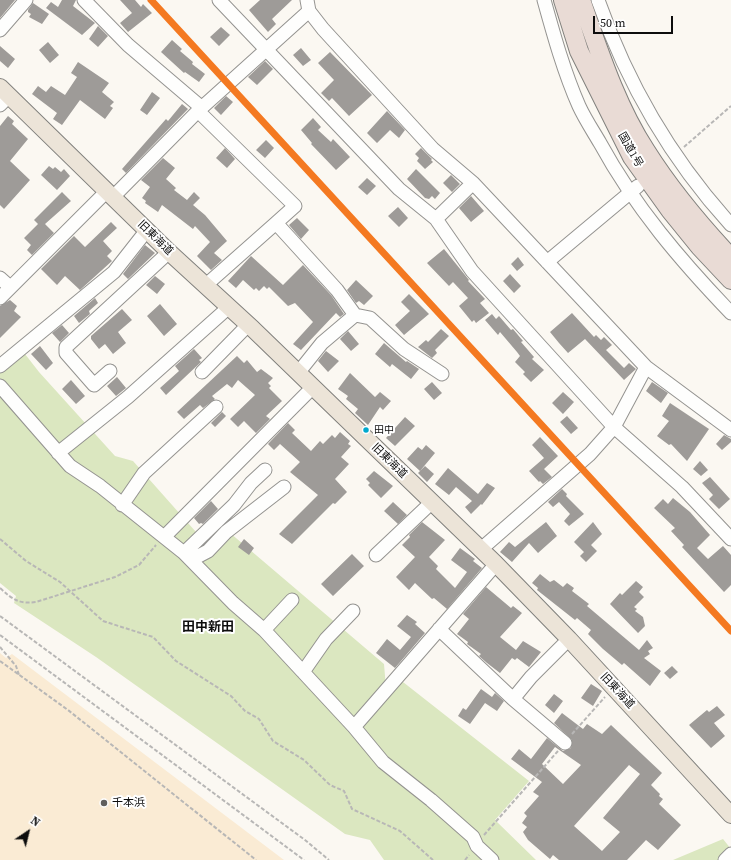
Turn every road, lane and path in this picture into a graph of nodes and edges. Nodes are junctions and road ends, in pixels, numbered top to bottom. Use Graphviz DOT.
graph roads {
  1 [pos="26,0"];
  2 [pos="84,0"];
  3 [pos="219,0"];
  4 [pos="544,0"];
  5 [pos="563,0"];
  6 [pos="581,0"];
  7 [pos="598,0"];
  8 [pos="308,5"];
  9 [pos="0,30"];
  10 [pos="266,49"];
  11 [pos="3,96"];
  12 [pos="731,106"];
  13 [pos="200,110"];
  14 [pos="670,159"];
  15 [pos="473,183"];
  16 [pos="634,189"];
  17 [pos="110,194"];
  18 [pos="436,219"];
  19 [pos="276,223"];
  20 [pos="731,225"];
  21 [pos="147,230"];
  22 [pos="169,252"];
  23 [pos="731,258"];
  24 [pos="547,262"];
  25 [pos="0,278"];
  26 [pos="731,280"];
  27 [pos="206,285"];
  28 [pos="10,287"];
  29 [pos="0,298"];
  30 [pos="229,307"];
  31 [pos="731,313"];
  32 [pos="355,315"];
  33 [pos="248,324"];
  34 [pos="0,366"];
  35 [pos="646,367"];
  36 [pos="110,371"];
  37 [pos="202,372"];
  38 [pos="298,373"];
  39 [pos="442,374"];
  40 [pos="0,386"];
  41 [pos="313,387"];
  42 [pos="216,407"];
  43 [pos="614,426"];
  44 [pos="731,430"];
  45 [pos="58,453"];
  46 [pos="266,470"];
  47 [pos="284,487"];
  48 [pos="432,503"];
  49 [pos="122,505"];
  50 [pos="164,537"];
  51 [pos="0,539"];
  52 [pos="731,540"];
  53 [pos="480,550"];
  54 [pos="376,555"];
  55 [pos="187,556"];
  56 [pos="496,564"];
  57 [pos="0,588"];
  58 [pos="72,591"];
  59 [pos="292,600"];
  60 [pos="354,611"];
  61 [pos="0,616"];
  62 [pos="439,629"];
  63 [pos="264,630"];
  64 [pos="0,635"];
  65 [pos="569,639"];
  66 [pos="0,647"];
  67 [pos="0,661"];
  68 [pos="303,672"];
  69 [pos="20,676"];
  70 [pos="614,688"];
  71 [pos="513,699"];
  72 [pos="354,727"];
  73 [pos="565,743"];
  74 [pos="731,815"];
  75 [pos="476,846"];
  76 [pos="731,854"];
  77 [pos="256,860"];
  78 [pos="304,860"];
  79 [pos="329,860"];
  80 [pos="433,860"];
  81 [pos="465,860"];
  82 [pos="492,860"];
  83 [pos="725,860"];
  1 -- 9 [label="street"];
  2 -- 13 [label="street"];
  3 -- 10 [label="street"];
  4 -- 16 [label="street"];
  5 -- 26 [label="highway, 国道1号"];
  6 -- 23 [label="highway, 国道1号"];
  7 -- 14 [label="street"];
  8 -- 10 [label="street"];
  8 -- 15 [label="street"];
  10 -- 13 [label="street"];
  10 -- 18 [label="street"];
  11 -- 17 [label="main road, 旧東海道"];
  12 -- 14 [label="path"];
  13 -- 17 [label="street"];
  13 -- 19 [label="street"];
  14 -- 20 [label="street"];
  15 -- 18 [label="street"];
  15 -- 24 [label="street"];
  16 -- 24 [label="street"];
  16 -- 31 [label="street"];
  17 -- 21 [label="main road, 旧東海道"];
  17 -- 28 [label="street"];
  18 -- 43 [label="street"];
  19 -- 27 [label="street"];
  19 -- 32 [label="street"];
  21 -- 22 [label="main road, 旧東海道"];
  21 -- 34 [label="street"];
  22 -- 27 [label="main road, 旧東海道"];
  22 -- 36 [label="street"];
  24 -- 35 [label="street"];
  25 -- 28 [label="street"];
  27 -- 30 [label="main road, 旧東海道"];
  28 -- 29 [label="street"];
  30 -- 33 [label="main road, 旧東海道"];
  30 -- 45 [label="street"];
  32 -- 38 [label="street"];
  32 -- 39 [label="street"];
  33 -- 37 [label="street"];
  33 -- 38 [label="main road, 旧東海道"];
  35 -- 43 [label="street"];
  35 -- 44 [label="street"];
  38 -- 41 [label="main road, 旧東海道"];
  40 -- 45 [label="street"];
  41 -- 48 [label="main road, 旧東海道"];
  41 -- 50 [label="street"];
  42 -- 49 [label="street"];
  43 -- 52 [label="street"];
  43 -- 53 [label="street"];
  45 -- 49 [label="street"];
  46 -- 55 [label="street"];
  47 -- 55 [label="street"];
  48 -- 53 [label="main road, 旧東海道"];
  48 -- 54 [label="street"];
  49 -- 50 [label="street"];
  50 -- 55 [label="street"];
  50 -- 58 [label="path"];
  51 -- 58 [label="path"];
  53 -- 56 [label="main road, 旧東海道"];
  55 -- 63 [label="street"];
  56 -- 62 [label="street"];
  56 -- 65 [label="main road, 旧東海道"];
  57 -- 58 [label="path"];
  58 -- 80 [label="path"];
  59 -- 63 [label="street"];
  60 -- 68 [label="street"];
  61 -- 79 [label="path"];
  62 -- 71 [label="street"];
  62 -- 72 [label="street"];
  63 -- 68 [label="street"];
  64 -- 78 [label="path"];
  65 -- 70 [label="main road, 旧東海道"];
  65 -- 71 [label="street"];
  66 -- 69 [label="path"];
  67 -- 69 [label="path"];
  68 -- 72 [label="street"];
  69 -- 77 [label="path"];
  70 -- 73 [label="path"];
  70 -- 74 [label="main road, 旧東海道"];
  71 -- 73 [label="street"];
  72 -- 75 [label="street"];
  73 -- 75 [label="path"];
  75 -- 81 [label="path"];
  75 -- 82 [label="street"];
  76 -- 83 [label="street"];
}
